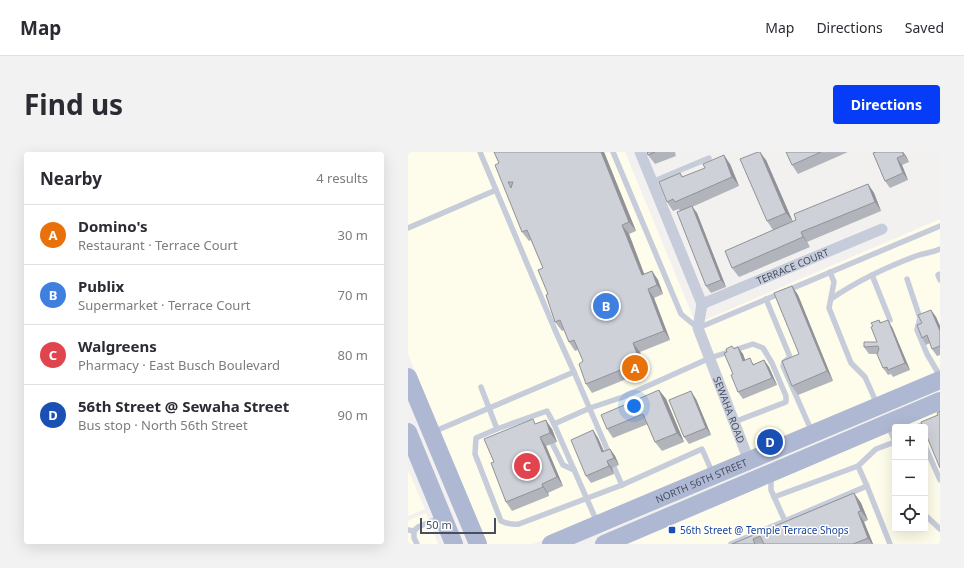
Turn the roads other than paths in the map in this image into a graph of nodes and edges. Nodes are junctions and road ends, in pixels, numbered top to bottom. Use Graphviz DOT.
graph roads {
  1 [pos="480,152"];
  2 [pos="613,152"];
  3 [pos="640,152"];
  4 [pos="709,158"];
  5 [pos="652,182"];
  6 [pos="496,190"];
  7 [pos="940,226"];
  8 [pos="408,228"];
  9 [pos="882,229"];
  10 [pos="940,249"];
  11 [pos="830,272"];
  12 [pos="940,274"];
  13 [pos="872,275"];
  14 [pos="907,279"];
  15 [pos="940,280"];
  16 [pos="766,299"];
  17 [pos="831,299"];
  18 [pos="702,304"];
  19 [pos="890,320"];
  20 [pos="698,328"];
  21 [pos="710,358"];
  22 [pos="574,372"];
  23 [pos="940,376"];
  24 [pos="408,377"];
  25 [pos="940,380"];
  26 [pos="481,387"];
  27 [pos="940,388"];
  28 [pos="940,401"];
  29 [pos="878,406"];
  30 [pos="489,408"];
  31 [pos="590,408"];
  32 [pos="539,414"];
  33 [pos="940,417"];
  34 [pos="542,420"];
  35 [pos="734,422"];
  36 [pos="914,422"];
  37 [pos="887,423"];
  38 [pos="554,424"];
  39 [pos="497,429"];
  40 [pos="818,431"];
  41 [pos="408,435"];
  42 [pos="432,435"];
  43 [pos="892,435"];
  44 [pos="552,443"];
  45 [pos="892,443"];
  46 [pos="928,453"];
  47 [pos="610,458"];
  48 [pos="749,461"];
  49 [pos="858,466"];
  50 [pos="614,467"];
  51 [pos="574,470"];
  52 [pos="770,473"];
  53 [pos="714,476"];
  54 [pos="940,480"];
  55 [pos="622,485"];
  56 [pos="867,486"];
  57 [pos="774,497"];
  58 [pos="586,498"];
  59 [pos="443,516"];
  60 [pos="668,516"];
  61 [pos="928,518"];
  62 [pos="785,521"];
  63 [pos="598,524"];
  64 [pos="939,527"];
  65 [pos="411,530"];
  66 [pos="417,544"];
  67 [pos="454,544"];
  68 [pos="478,544"];
  69 [pos="551,544"];
  70 [pos="604,544"];
  71 [pos="731,544"];
  72 [pos="890,544"];
  1 -- 6 [label="lane"];
  2 -- 20 [label="lane"];
  3 -- 5 [label="street"];
  4 -- 5 [label="lane"];
  5 -- 18 [label="street"];
  6 -- 8 [label="lane"];
  6 -- 22 [label="lane"];
  7 -- 11 [label="lane"];
  9 -- 18 [label="street, TERRACE COURT"];
  10 -- 13 [label="lane"];
  11 -- 16 [label="lane"];
  11 -- 17 [label="lane"];
  12 -- 15 [label="lane"];
  13 -- 17 [label="lane"];
  13 -- 19 [label="lane"];
  14 -- 23 [label="lane"];
  16 -- 20 [label="lane"];
  16 -- 40 [label="lane"];
  17 -- 29 [label="lane"];
  18 -- 20 [label="street"];
  20 -- 21 [label="street"];
  21 -- 31 [label="lane"];
  21 -- 35 [label="street, SEWAHA ROAD"];
  21 -- 35 [label="lane"];
  22 -- 30 [label="lane"];
  22 -- 31 [label="lane"];
  24 -- 42 [label="main road"];
  25 -- 29 [label="main road, NORTH 56TH STREET"];
  26 -- 30 [label="lane"];
  27 -- 37 [label="main road"];
  28 -- 36 [label="main road, NORTH 56TH STREET"];
  29 -- 40 [label="main road, NORTH 56TH STREET"];
  30 -- 39 [label="lane"];
  30 -- 42 [label="lane"];
  31 -- 38 [label="lane"];
  31 -- 47 [label="lane"];
  32 -- 34 [label="lane"];
  32 -- 38 [label="lane"];
  32 -- 39 [label="lane"];
  33 -- 36 [label="lane"];
  35 -- 48 [label="street, SEWAHA ROAD"];
  36 -- 37 [label="main road, NORTH 56TH STREET"];
  37 -- 43 [label="lane"];
  37 -- 52 [label="main road, NORTH 56TH STREET"];
  38 -- 51 [label="lane"];
  39 -- 58 [label="lane"];
  40 -- 48 [label="main road, NORTH 56TH STREET"];
  40 -- 52 [label="main road"];
  41 -- 59 [label="main road"];
  42 -- 68 [label="main road"];
  44 -- 51 [label="lane"];
  45 -- 49 [label="lane"];
  46 -- 54 [label="lane"];
  48 -- 53 [label="main road, NORTH 56TH STREET"];
  48 -- 60 [label="main road"];
  49 -- 56 [label="lane"];
  49 -- 57 [label="lane"];
  50 -- 55 [label="lane"];
  51 -- 58 [label="lane"];
  52 -- 57 [label="lane"];
  52 -- 60 [label="main road, NORTH 56TH STREET"];
  53 -- 55 [label="lane"];
  53 -- 63 [label="main road, NORTH 56TH STREET"];
  55 -- 58 [label="lane"];
  56 -- 62 [label="lane"];
  56 -- 72 [label="lane"];
  57 -- 62 [label="lane"];
  58 -- 63 [label="lane"];
  59 -- 65 [label="lane"];
  59 -- 67 [label="main road"];
  60 -- 70 [label="main road, NORTH 56TH STREET"];
  61 -- 64 [label="lane"];
  62 -- 71 [label="lane"];
  63 -- 69 [label="main road, NORTH 56TH STREET"];
  65 -- 66 [label="lane"];
}
